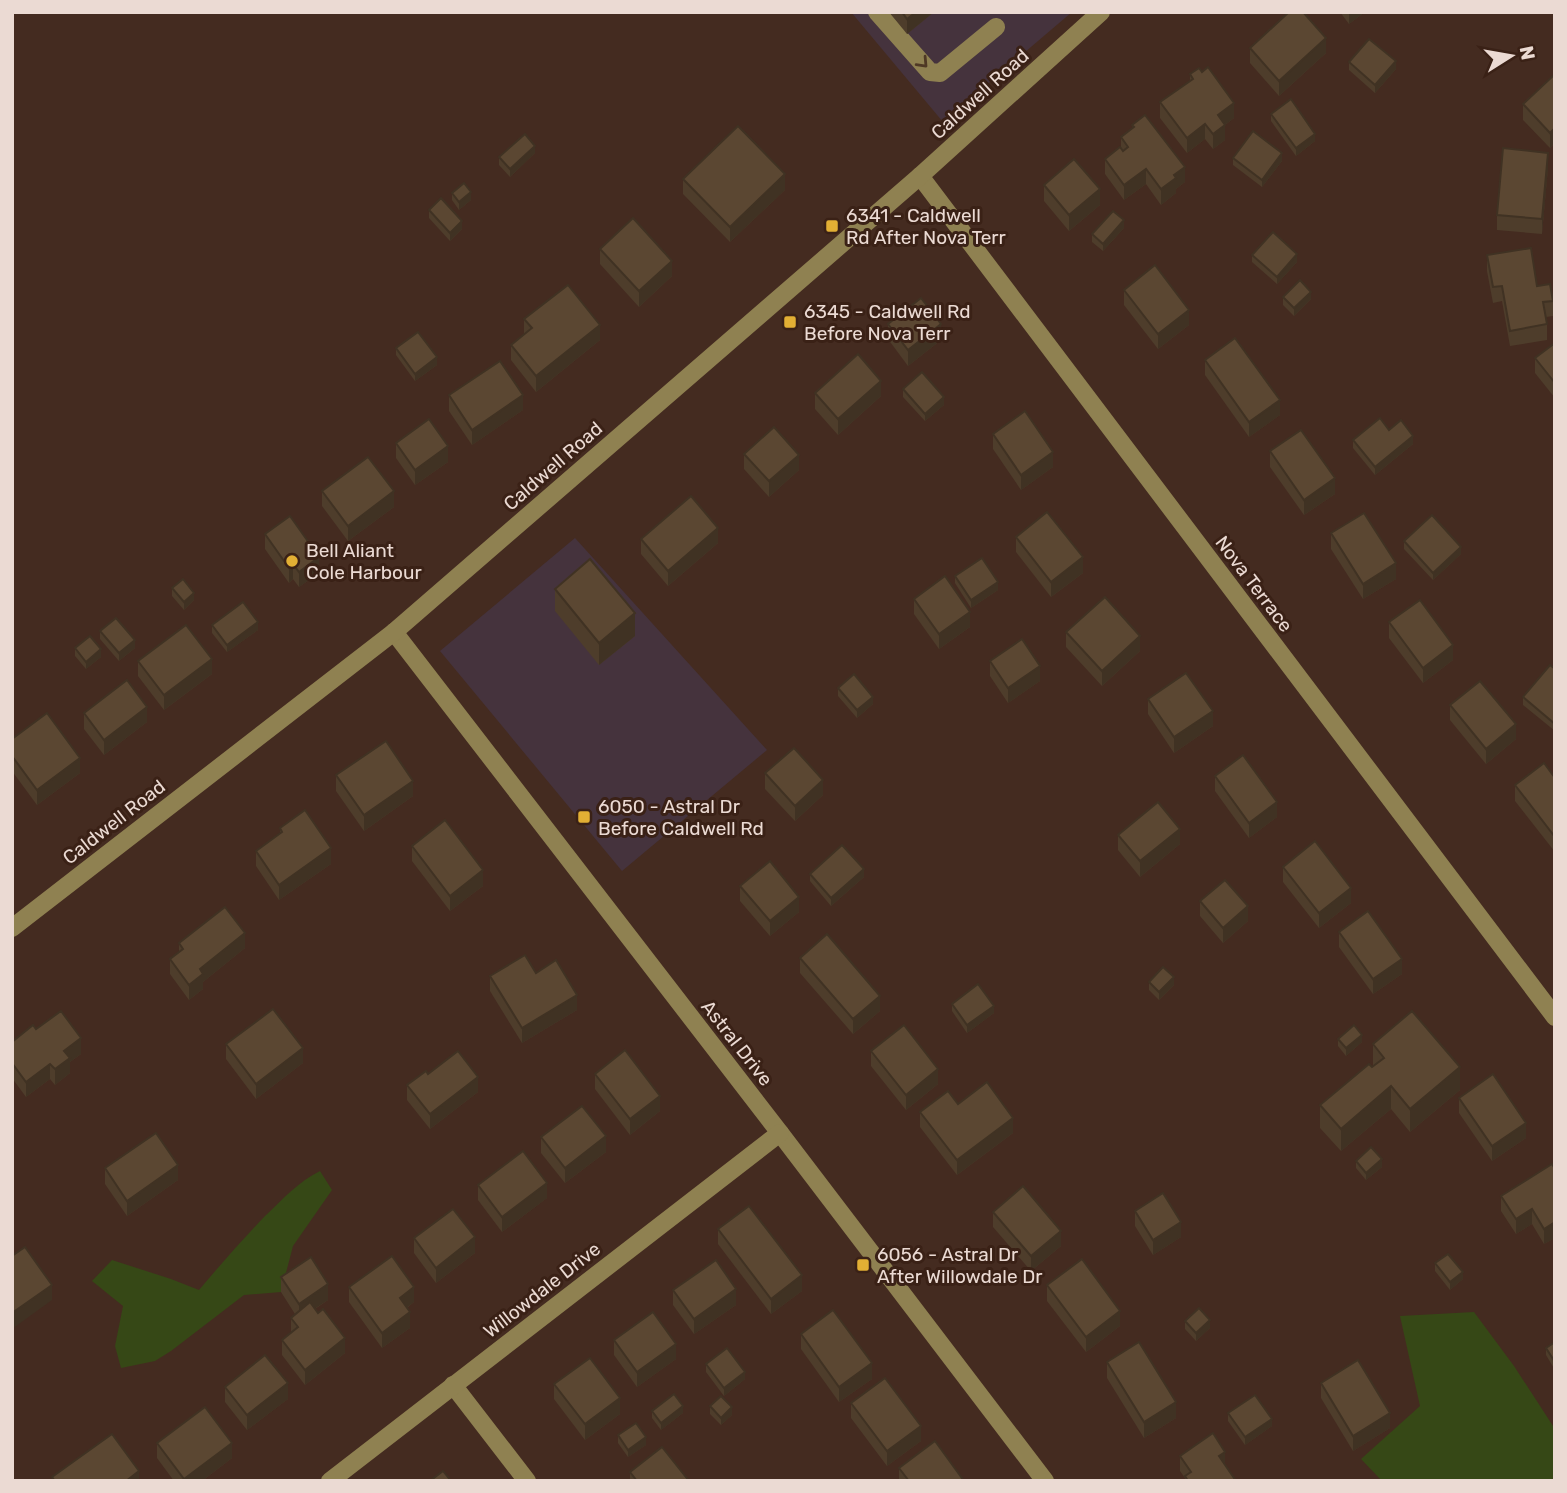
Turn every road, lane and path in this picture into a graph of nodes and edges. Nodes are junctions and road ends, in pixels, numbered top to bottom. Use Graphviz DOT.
graph roads {
  1 [pos="877,12"];
  2 [pos="1101,12"];
  3 [pos="996,27"];
  4 [pos="920,176"];
  5 [pos="394,632"];
  6 [pos="12,928"];
  7 [pos="1555,1017"];
  8 [pos="780,1133"];
  9 [pos="453,1385"];
  10 [pos="330,1481"];
  11 [pos="527,1481"];
  12 [pos="1045,1481"];
  1 -- 3 [label="street, one-way"];
  2 -- 4 [label="street, Caldwell Road"];
  4 -- 5 [label="street, Caldwell Road"];
  4 -- 7 [label="street, Nova Terrace"];
  5 -- 6 [label="street, Caldwell Road"];
  5 -- 8 [label="street, Astral Drive"];
  8 -- 9 [label="street, Willowdale Drive"];
  8 -- 12 [label="street, Astral Drive"];
  9 -- 10 [label="street, Willowdale Drive"];
  9 -- 11 [label="street"];
}
